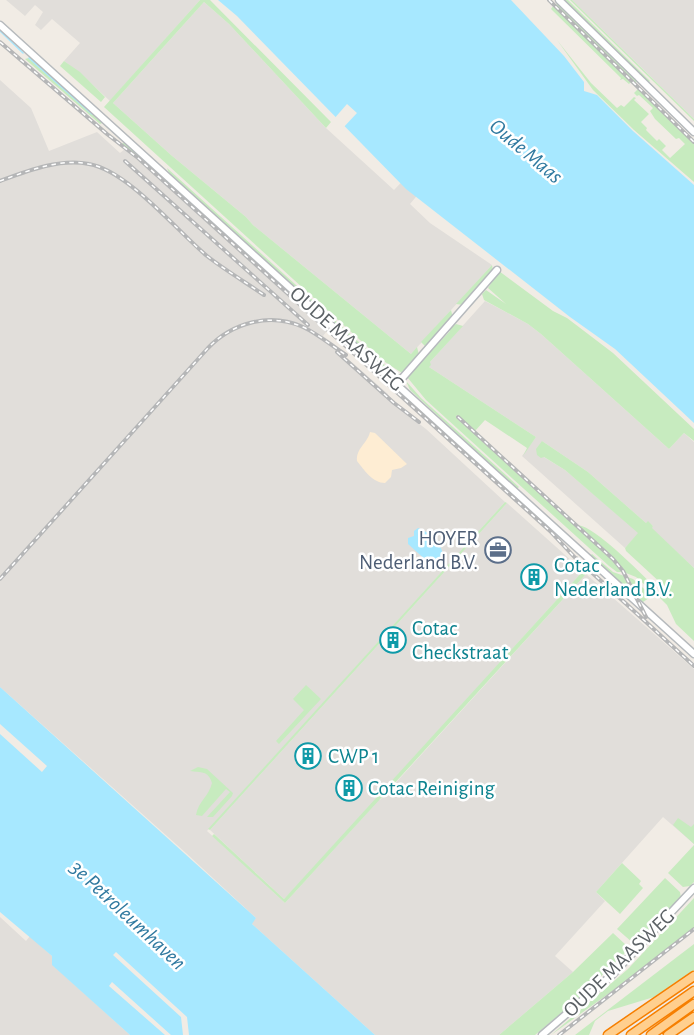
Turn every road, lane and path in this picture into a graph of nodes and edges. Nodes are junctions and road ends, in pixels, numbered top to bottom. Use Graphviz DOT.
graph roads {
  1 [pos="559,0"];
  2 [pos="0,25"];
  3 [pos="694,132"];
  4 [pos="497,270"];
  5 [pos="397,384"];
  6 [pos="694,654"];
  7 [pos="694,888"];
  8 [pos="694,976"];
  9 [pos="694,991"];
  10 [pos="694,1004"];
  11 [pos="694,1017"];
  12 [pos="542,1035"];
  13 [pos="608,1035"];
  14 [pos="631,1035"];
  15 [pos="651,1035"];
  16 [pos="668,1035"];
  1 -- 3 [label="street"];
  2 -- 5 [label="street, OUDE MAASWEG"];
  4 -- 5 [label="street"];
  5 -- 6 [label="street, OUDE MAASWEG"];
  7 -- 12 [label="street, OUDE MAASWEG"];
  8 -- 13 [label="highway"];
  9 -- 14 [label="highway"];
  10 -- 15 [label="highway"];
  11 -- 16 [label="highway"];
}
